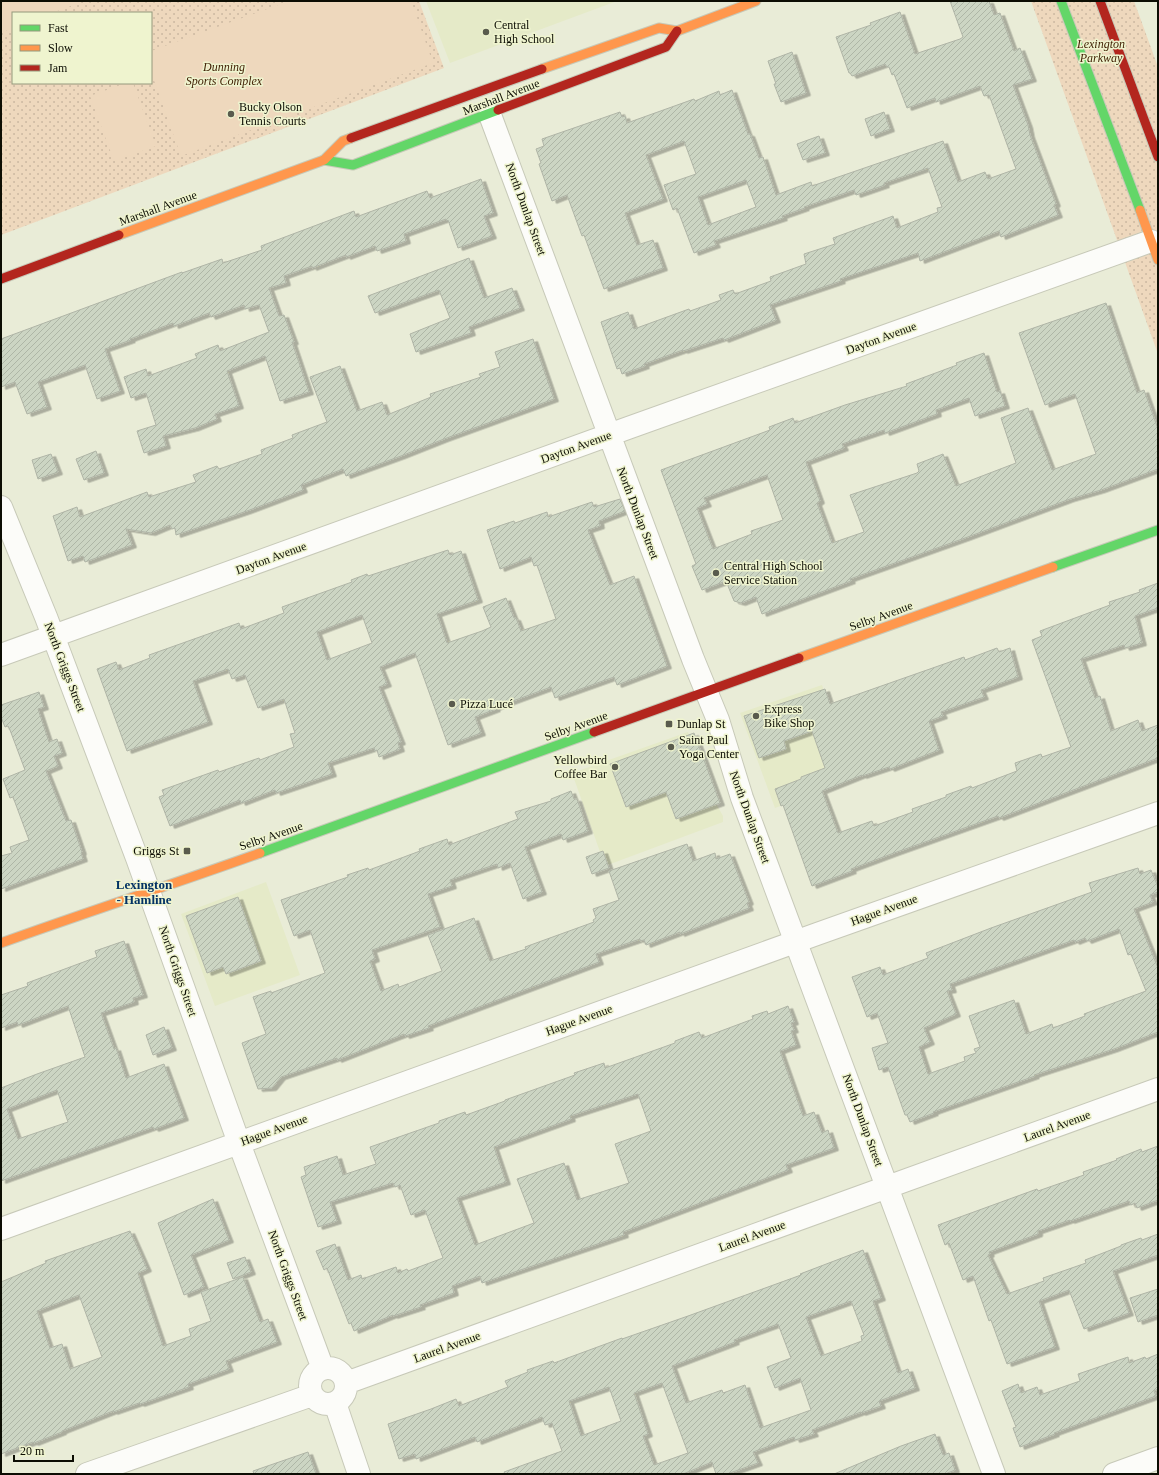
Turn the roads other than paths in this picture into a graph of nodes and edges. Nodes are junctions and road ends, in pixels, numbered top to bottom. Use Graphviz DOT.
graph roads {
  1 [pos="756,1"];
  2 [pos="1061,1"];
  3 [pos="1100,1"];
  4 [pos="677,31"];
  5 [pos="490,114"];
  6 [pos="1158,157"];
  7 [pos="324,160"];
  8 [pos="1155,251"];
  9 [pos="1,279"];
  10 [pos="609,435"];
  11 [pos="1,507"];
  12 [pos="1158,530"];
  13 [pos="54,636"];
  14 [pos="1,655"];
  15 [pos="705,692"];
  16 [pos="1158,813"];
  17 [pos="150,892"];
  18 [pos="796,941"];
  19 [pos="1,943"];
  20 [pos="1158,1089"];
  21 [pos="238,1143"];
  22 [pos="888,1188"];
  23 [pos="1,1229"];
  24 [pos="323,1369"];
  25 [pos="346,1383"];
  26 [pos="312,1395"];
  27 [pos="335,1403"];
  28 [pos="1158,1458"];
  29 [pos="87,1474"];
  30 [pos="359,1474"];
  31 [pos="994,1474"];
  32 [pos="1114,1474"];
  1 -- 4 [label="street, Marshall Avenue"];
  2 -- 8 [label="street"];
  3 -- 6 [label="street"];
  4 -- 5 [label="street, Marshall Avenue"];
  4 -- 7 [label="street, Marshall Avenue"];
  5 -- 7 [label="street, Marshall Avenue"];
  5 -- 10 [label="street, North Dunlap Street"];
  7 -- 9 [label="street, Marshall Avenue"];
  8 -- 10 [label="street, Dayton Avenue"];
  10 -- 13 [label="street, Dayton Avenue"];
  10 -- 15 [label="street, North Dunlap Street"];
  11 -- 13 [label="street, North Griggs Street"];
  12 -- 15 [label="street, Selby Avenue"];
  13 -- 14 [label="street, Dayton Avenue"];
  13 -- 17 [label="street, North Griggs Street"];
  15 -- 17 [label="street, Selby Avenue"];
  15 -- 18 [label="street, North Dunlap Street"];
  16 -- 18 [label="street, Hague Avenue"];
  17 -- 19 [label="street, Selby Avenue"];
  17 -- 21 [label="street, North Griggs Street"];
  18 -- 21 [label="street, Hague Avenue"];
  18 -- 22 [label="street, North Dunlap Street"];
  20 -- 22 [label="street, Laurel Avenue"];
  21 -- 23 [label="street, Hague Avenue"];
  21 -- 24 [label="street, North Griggs Street"];
  22 -- 25 [label="street, Laurel Avenue"];
  22 -- 31 [label="street, North Dunlap Street"];
  24 -- 25 [label="street"];
  24 -- 26 [label="street"];
  25 -- 27 [label="street"];
  26 -- 27 [label="street"];
  26 -- 29 [label="street"];
  27 -- 30 [label="street"];
  28 -- 32 [label="street"];
}
